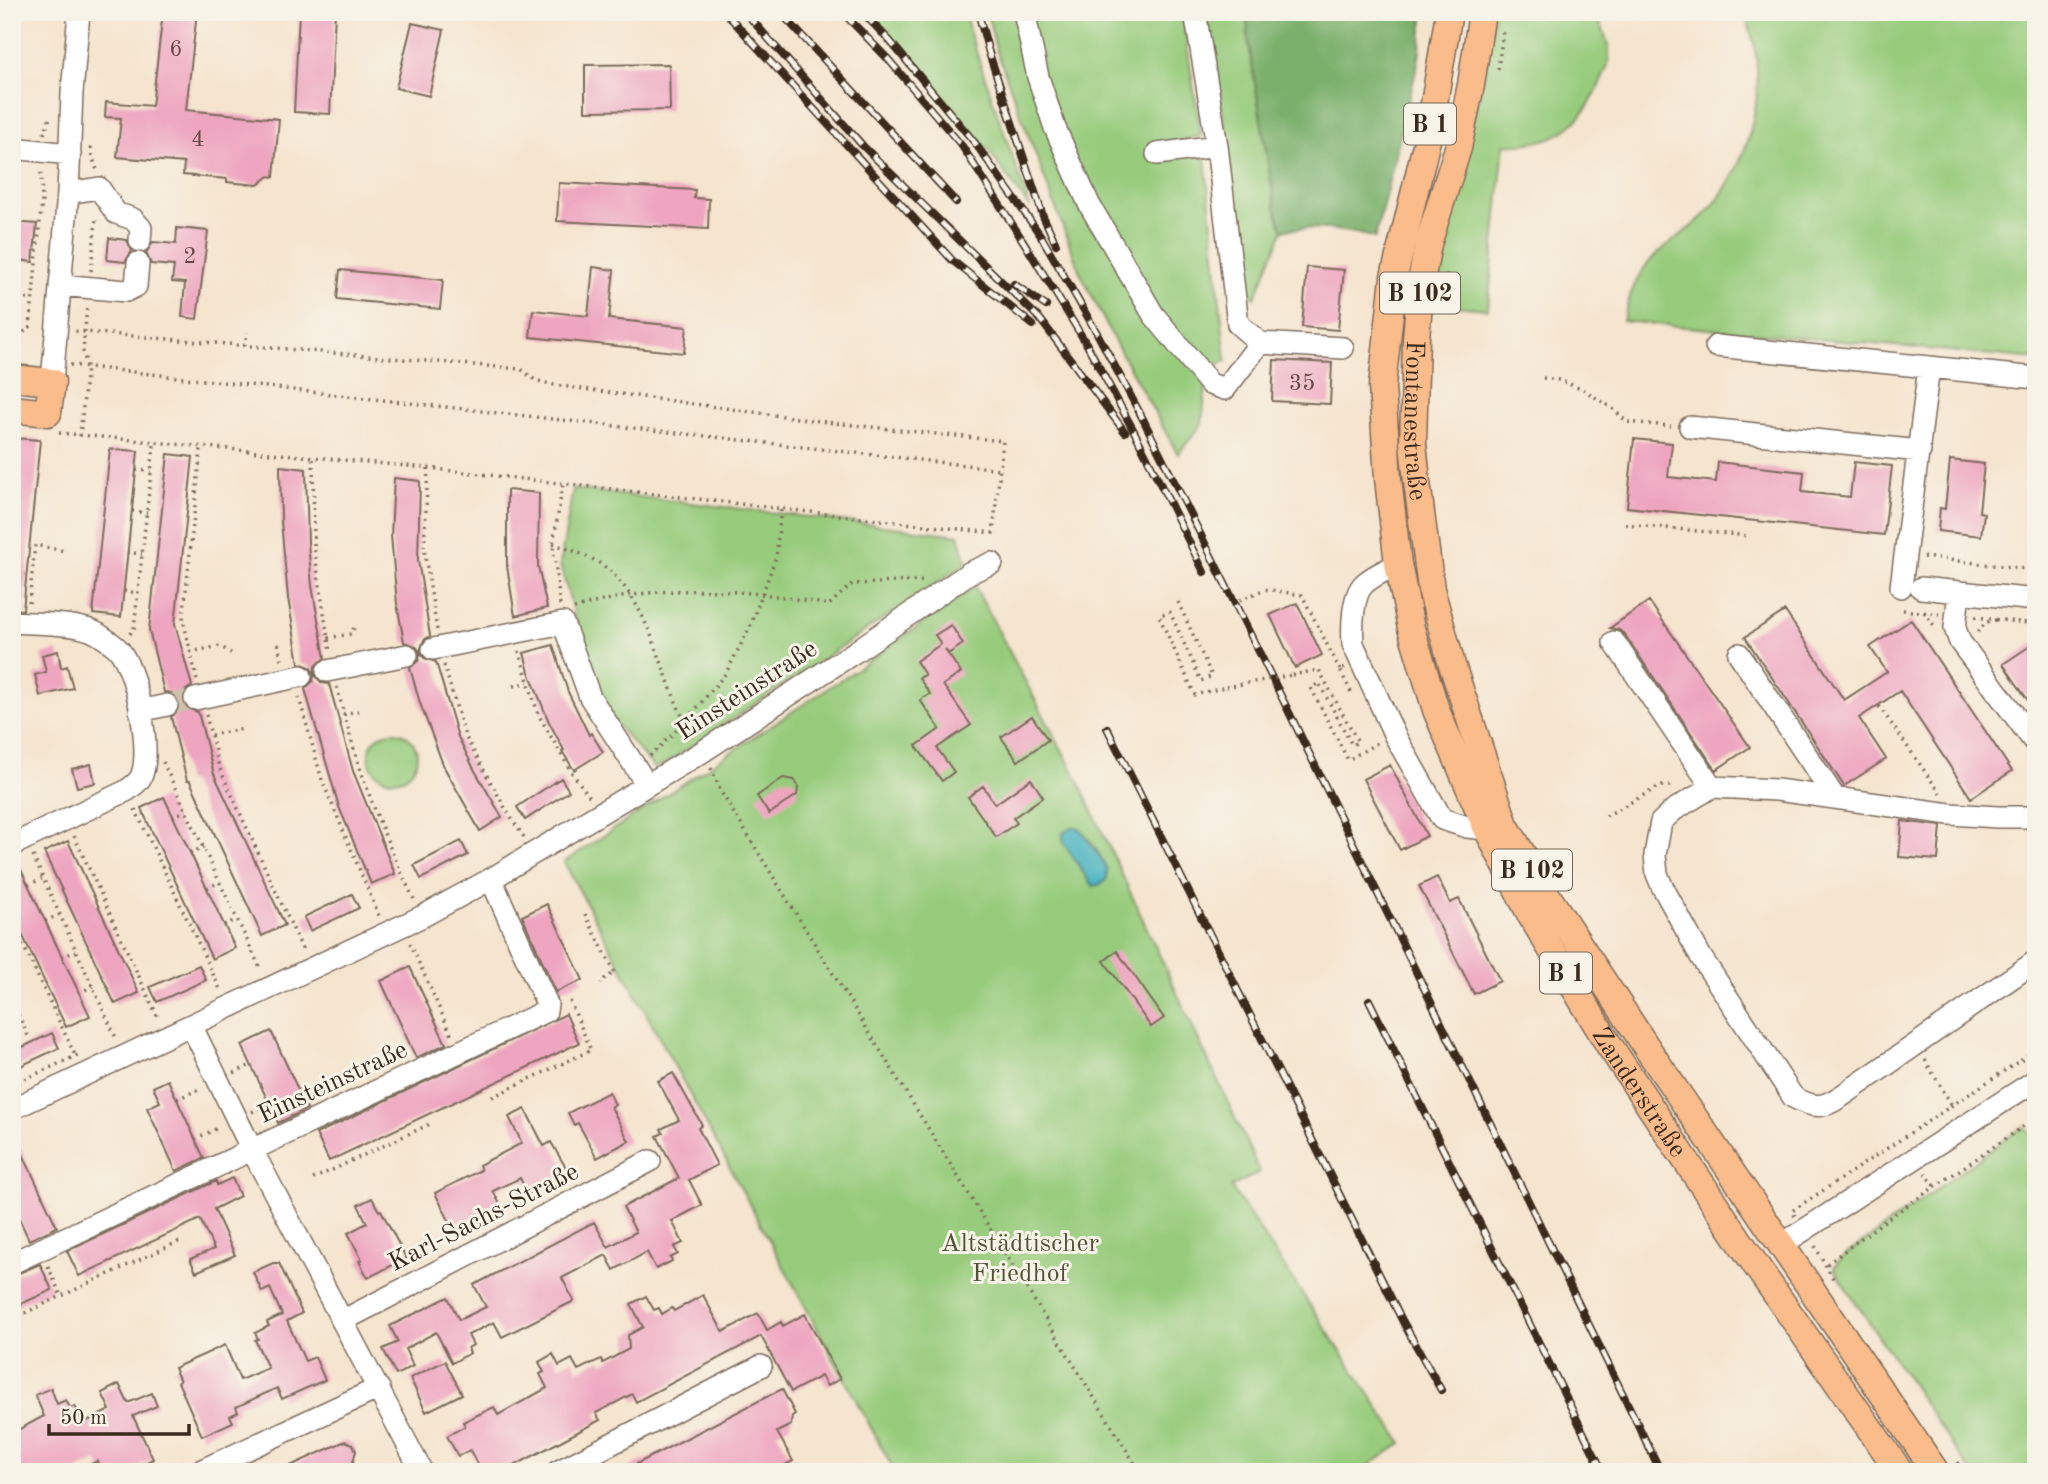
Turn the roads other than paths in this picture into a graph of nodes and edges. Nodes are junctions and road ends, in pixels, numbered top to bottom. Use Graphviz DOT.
graph roads {
  1 [pos="79,12"];
  2 [pos="1024,12"];
  3 [pos="1195,12"];
  4 [pos="1449,12"];
  5 [pos="1482,12"];
  6 [pos="13,138"];
  7 [pos="1217,146"];
  8 [pos="70,154"];
  9 [pos="1157,154"];
  10 [pos="68,193"];
  11 [pos="140,241"];
  12 [pos="138,263"];
  13 [pos="60,285"];
  14 [pos="1260,342"];
  15 [pos="1716,346"];
  16 [pos="1343,348"];
  17 [pos="1929,367"];
  18 [pos="53,372"];
  19 [pos="12,378"];
  20 [pos="2036,378"];
  21 [pos="12,409"];
  22 [pos="1690,428"];
  23 [pos="1920,451"];
  24 [pos="992,563"];
  25 [pos="1398,564"];
  26 [pos="1959,592"];
  27 [pos="2036,600"];
  28 [pos="20,622"];
  29 [pos="1614,642"];
  30 [pos="433,649"];
  31 [pos="1739,654"];
  32 [pos="407,655"];
  33 [pos="1452,666"];
  34 [pos="330,670"];
  35 [pos="298,677"];
  36 [pos="195,699"];
  37 [pos="167,705"];
  38 [pos="140,711"];
  39 [pos="2036,744"];
  40 [pos="642,777"];
  41 [pos="1712,787"];
  42 [pos="1835,799"];
  43 [pos="2036,817"];
  44 [pos="1487,829"];
  45 [pos="18,842"];
  46 [pos="491,879"];
  47 [pos="2036,961"];
  48 [pos="191,1027"];
  49 [pos="2036,1080"];
  50 [pos="12,1109"];
  51 [pos="252,1150"];
  52 [pos="650,1161"];
  53 [pos="1781,1245"];
  54 [pos="12,1263"];
  55 [pos="1755,1264"];
  56 [pos="342,1321"];
  57 [pos="761,1366"];
  58 [pos="379,1388"];
  59 [pos="198,1472"];
  60 [pos="422,1472"];
  61 [pos="558,1472"];
  62 [pos="1900,1472"];
  63 [pos="1936,1472"];
  1 -- 8 [label="street"];
  2 -- 14 [label="street"];
  3 -- 7 [label="street"];
  4 -- 25 [label="main road, Fontanestraße / B 1"];
  5 -- 33 [label="main road, Fontanestraße / B 102"];
  6 -- 8 [label="street"];
  7 -- 9 [label="street"];
  7 -- 14 [label="street"];
  8 -- 10 [label="street"];
  10 -- 11 [label="street"];
  10 -- 13 [label="street"];
  12 -- 13 [label="street"];
  13 -- 18 [label="street"];
  14 -- 16 [label="street"];
  15 -- 17 [label="street"];
  17 -- 20 [label="street"];
  17 -- 23 [label="street"];
  18 -- 19 [label="main road"];
  18 -- 21 [label="main road"];
  22 -- 23 [label="street"];
  23 -- 26 [label="street"];
  24 -- 40 [label="street, Einsteinstraße"];
  25 -- 44 [label="main road, Zanderstraße / B 1"];
  25 -- 44 [label="street"];
  26 -- 27 [label="street"];
  26 -- 39 [label="street"];
  28 -- 38 [label="street"];
  29 -- 41 [label="street"];
  30 -- 40 [label="street"];
  31 -- 42 [label="street"];
  32 -- 34 [label="street"];
  33 -- 53 [label="main road, Zanderstraße / B 102"];
  35 -- 36 [label="street"];
  37 -- 38 [label="street"];
  38 -- 45 [label="street"];
  40 -- 46 [label="street, Einsteinstraße"];
  41 -- 42 [label="street"];
  41 -- 47 [label="street"];
  42 -- 43 [label="street"];
  44 -- 55 [label="main road, Zanderstraße / B 1"];
  46 -- 48 [label="street, Einsteinstraße"];
  46 -- 51 [label="street, Einsteinstraße"];
  48 -- 50 [label="street, Einsteinstraße"];
  48 -- 51 [label="street"];
  49 -- 53 [label="street"];
  51 -- 54 [label="street, Einsteinstraße"];
  51 -- 56 [label="street"];
  52 -- 56 [label="street, Karl-Sachs-Straße"];
  53 -- 55 [label="main road"];
  53 -- 63 [label="main road, Zanderstraße"];
  55 -- 62 [label="main road, Zanderstraße / B 1"];
  56 -- 58 [label="street"];
  57 -- 61 [label="street"];
  58 -- 59 [label="street"];
  58 -- 60 [label="street"];
}
